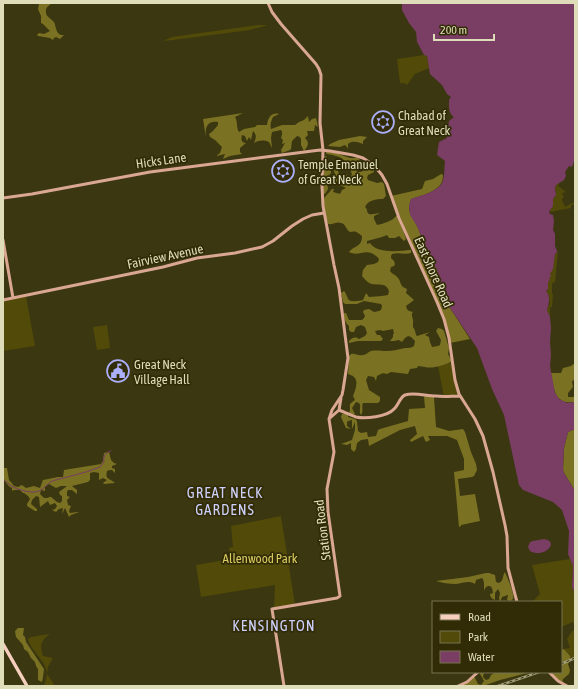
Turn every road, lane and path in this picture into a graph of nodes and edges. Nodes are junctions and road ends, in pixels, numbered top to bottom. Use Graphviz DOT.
graph roads {
  1 [pos="268,3"];
  2 [pos="323,150"];
  3 [pos="3,198"];
  4 [pos="324,213"];
  5 [pos="3,240"];
  6 [pos="13,298"];
  7 [pos="3,300"];
  8 [pos="342,395"];
  9 [pos="460,396"];
  10 [pos="338,410"];
  11 [pos="329,419"];
  12 [pos="517,601"];
  13 [pos="3,644"];
  14 [pos="477,673"];
  15 [pos="550,673"];
  16 [pos="564,685"];
  17 [pos="27,686"];
  18 [pos="284,686"];
  19 [pos="458,686"];
  1 -- 2 [label="street"];
  2 -- 3 [label="street, Hicks Lane"];
  2 -- 4 [label="street"];
  2 -- 9 [label="street, East Shore Road"];
  4 -- 6 [label="street, Fairview Avenue"];
  4 -- 8 [label="street"];
  5 -- 6 [label="street"];
  6 -- 7 [label="street, Fairview Avenue"];
  8 -- 10 [label="street"];
  8 -- 11 [label="street"];
  9 -- 10 [label="street"];
  9 -- 12 [label="street, East Shore Road"];
  10 -- 11 [label="street"];
  11 -- 18 [label="street, Station Road"];
  13 -- 17 [label="main road"];
  14 -- 19 [label="street"];
  15 -- 16 [label="street"];
}
